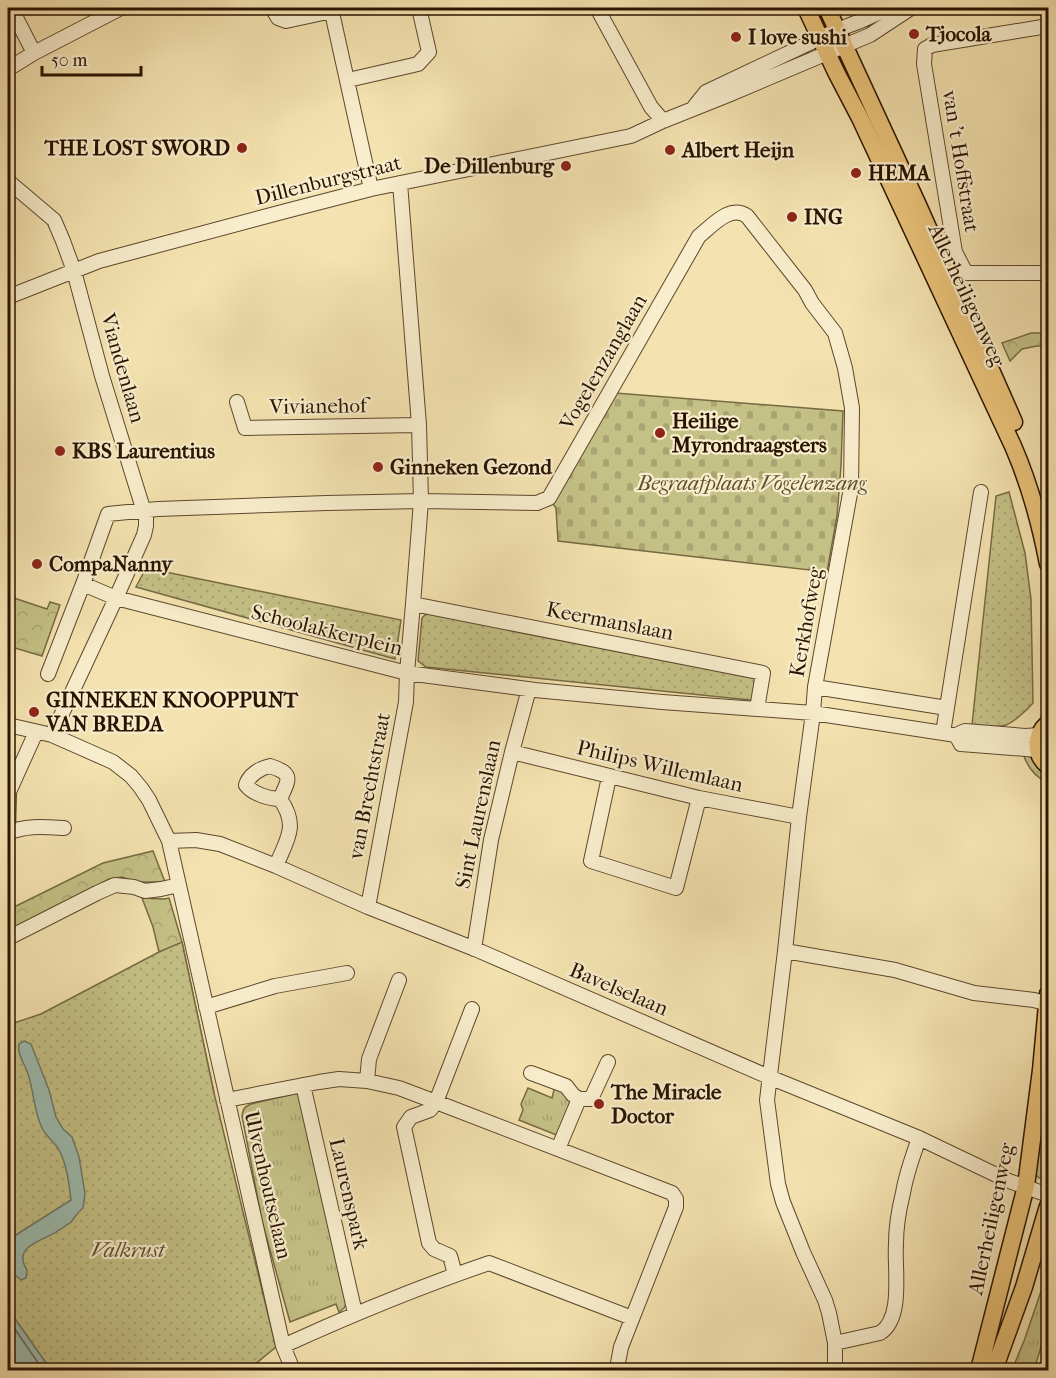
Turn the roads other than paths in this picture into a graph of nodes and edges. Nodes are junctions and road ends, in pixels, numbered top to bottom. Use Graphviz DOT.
graph roads {
  1 [pos="11,8"];
  2 [pos="121,8"];
  3 [pos="272,8"];
  4 [pos="419,8"];
  5 [pos="597,8"];
  6 [pos="807,8"];
  7 [pos="827,8"];
  8 [pos="889,8"];
  9 [pos="911,8"];
  10 [pos="331,9"];
  11 [pos="1048,26"];
  12 [pos="837,30"];
  13 [pos="845,45"];
  14 [pos="823,46"];
  15 [pos="34,53"];
  16 [pos="8,69"];
  17 [pos="348,80"];
  18 [pos="663,121"];
  19 [pos="8,181"];
  20 [pos="400,183"];
  21 [pos="371,189"];
  22 [pos="736,212"];
  23 [pos="74,271"];
  24 [pos="1048,273"];
  25 [pos="8,297"];
  26 [pos="237,402"];
  27 [pos="419,425"];
  28 [pos="981,492"];
  29 [pos="420,501"];
  30 [pos="144,510"];
  31 [pos="1048,512"];
  32 [pos="1048,564"];
  33 [pos="83,584"];
  34 [pos="116,598"];
  35 [pos="413,604"];
  36 [pos="407,673"];
  37 [pos="48,674"];
  38 [pos="815,687"];
  39 [pos="529,689"];
  40 [pos="947,708"];
  41 [pos="757,709"];
  42 [pos="813,713"];
  43 [pos="8,725"];
  44 [pos="36,732"];
  45 [pos="949,734"];
  46 [pos="52,735"];
  47 [pos="1042,736"];
  48 [pos="512,752"];
  49 [pos="1048,766"];
  50 [pos="609,777"];
  51 [pos="8,793"];
  52 [pos="699,798"];
  53 [pos="280,799"];
  54 [pos="799,817"];
  55 [pos="64,828"];
  56 [pos="8,833"];
  57 [pos="169,841"];
  58 [pos="276,866"];
  59 [pos="179,885"];
  60 [pos="368,907"];
  61 [pos="8,938"];
  62 [pos="474,949"];
  63 [pos="785,951"];
  64 [pos="346,973"];
  65 [pos="399,980"];
  66 [pos="1048,994"];
  67 [pos="1048,1004"];
  68 [pos="206,1007"];
  69 [pos="472,1009"];
  70 [pos="608,1062"];
  71 [pos="531,1073"];
  72 [pos="769,1077"];
  73 [pos="367,1081"];
  74 [pos="303,1085"];
  75 [pos="579,1098"];
  76 [pos="227,1100"];
  77 [pos="436,1102"];
  78 [pos="919,1138"];
  79 [pos="558,1149"];
  80 [pos="1026,1186"];
  81 [pos="1048,1195"];
  82 [pos="1048,1206"];
  83 [pos="455,1274"];
  84 [pos="355,1313"];
  85 [pos="632,1318"];
  86 [pos="835,1343"];
  87 [pos="283,1346"];
  88 [pos="293,1371"];
  89 [pos="619,1371"];
  90 [pos="836,1371"];
  91 [pos="979,1371"];
  92 [pos="994,1371"];
  1 -- 15 [label="street"];
  2 -- 15 [label="street"];
  3 -- 10 [label="street"];
  4 -- 17 [label="street"];
  5 -- 18 [label="street"];
  6 -- 14 [label="main road, Allerheiligenweg"];
  7 -- 12 [label="main road, Allerheiligenweg"];
  8 -- 12 [label="street"];
  9 -- 13 [label="street"];
  10 -- 17 [label="street"];
  11 -- 24 [label="street, van 't Hoffstraat"];
  12 -- 13 [label="main road, Allerheiligenweg"];
  12 -- 14 [label="street"];
  13 -- 14 [label="street"];
  13 -- 31 [label="main road, Allerheiligenweg"];
  14 -- 18 [label="street, Dillenburgstraat"];
  14 -- 32 [label="main road, Allerheiligenweg"];
  15 -- 16 [label="street"];
  17 -- 21 [label="street"];
  18 -- 20 [label="street, Dillenburgstraat"];
  19 -- 23 [label="street, Viandenlaan"];
  20 -- 21 [label="street, Dillenburgstraat"];
  20 -- 27 [label="street, Schoolakkerplein"];
  21 -- 23 [label="street, Dillenburgstraat"];
  22 -- 29 [label="street, Vogelenzanglaan"];
  22 -- 38 [label="street, Kerkhofweg"];
  23 -- 25 [label="street, Dillenburgstraat"];
  23 -- 30 [label="street, Viandenlaan"];
  26 -- 27 [label="street, Vivianehof"];
  27 -- 29 [label="street, Schoolakkerplein"];
  28 -- 40 [label="street"];
  29 -- 30 [label="street"];
  29 -- 35 [label="street, Schoolakkerplein"];
  30 -- 33 [label="street"];
  30 -- 34 [label="street, Viandenlaan"];
  33 -- 34 [label="street"];
  33 -- 37 [label="street"];
  34 -- 36 [label="street, Schoolakkerplein"];
  34 -- 46 [label="street, Viandenlaan"];
  35 -- 36 [label="street, Schoolakkerplein"];
  35 -- 41 [label="street, Keermanslaan"];
  36 -- 39 [label="street"];
  36 -- 60 [label="street, van Brechtstraat"];
  38 -- 40 [label="street"];
  38 -- 42 [label="street, Kerkhofweg"];
  39 -- 41 [label="street"];
  39 -- 48 [label="street, Sint Laurenslaan"];
  40 -- 45 [label="street"];
  41 -- 42 [label="street"];
  42 -- 45 [label="street"];
  42 -- 54 [label="street, Kerkhofweg"];
  43 -- 44 [label="street, Ulvenhoutselaan"];
  44 -- 46 [label="street, Ulvenhoutselaan"];
  44 -- 51 [label="street"];
  45 -- 47 [label="street"];
  46 -- 57 [label="street, Ulvenhoutselaan"];
  47 -- 49 [label="main road"];
  48 -- 50 [label="street, Philips Willemlaan"];
  48 -- 62 [label="street, Sint Laurenslaan"];
  50 -- 52 [label="street, Philips Willemlaan"];
  50 -- 52 [label="street"];
  51 -- 56 [label="street"];
  52 -- 54 [label="street, Philips Willemlaan"];
  53 -- 58 [label="street"];
  54 -- 63 [label="street, Kerkhofweg"];
  55 -- 56 [label="street"];
  57 -- 58 [label="street, Bavelselaan"];
  57 -- 59 [label="street, Ulvenhoutselaan"];
  58 -- 60 [label="street, Bavelselaan"];
  59 -- 61 [label="street"];
  59 -- 68 [label="street, Ulvenhoutselaan"];
  60 -- 62 [label="street, Bavelselaan"];
  62 -- 72 [label="street, Bavelselaan"];
  63 -- 67 [label="street"];
  63 -- 72 [label="street, Kerkhofweg"];
  64 -- 68 [label="street"];
  65 -- 73 [label="street"];
  66 -- 67 [label="main road, Allerheiligenweg"];
  67 -- 80 [label="main road, Allerheiligenweg"];
  68 -- 76 [label="street, Ulvenhoutselaan"];
  69 -- 77 [label="street"];
  70 -- 75 [label="street"];
  71 -- 75 [label="street"];
  72 -- 78 [label="street, Bavelselaan"];
  72 -- 86 [label="street, Kerkhofweg"];
  73 -- 74 [label="street"];
  73 -- 77 [label="street"];
  74 -- 76 [label="street"];
  74 -- 84 [label="street, Laurenspark"];
  75 -- 79 [label="street"];
  76 -- 87 [label="street, Ulvenhoutselaan"];
  77 -- 79 [label="street"];
  77 -- 83 [label="street"];
  78 -- 80 [label="street, Bavelselaan"];
  78 -- 86 [label="street"];
  79 -- 85 [label="street"];
  80 -- 81 [label="street, Bavelselaan"];
  80 -- 91 [label="main road, Allerheiligenweg"];
  82 -- 92 [label="main road, Allerheiligenweg"];
  83 -- 84 [label="street"];
  83 -- 85 [label="street"];
  84 -- 87 [label="street"];
  85 -- 89 [label="street"];
  86 -- 90 [label="street, Kerkhofweg"];
  87 -- 88 [label="street, Ulvenhoutselaan"];
}
